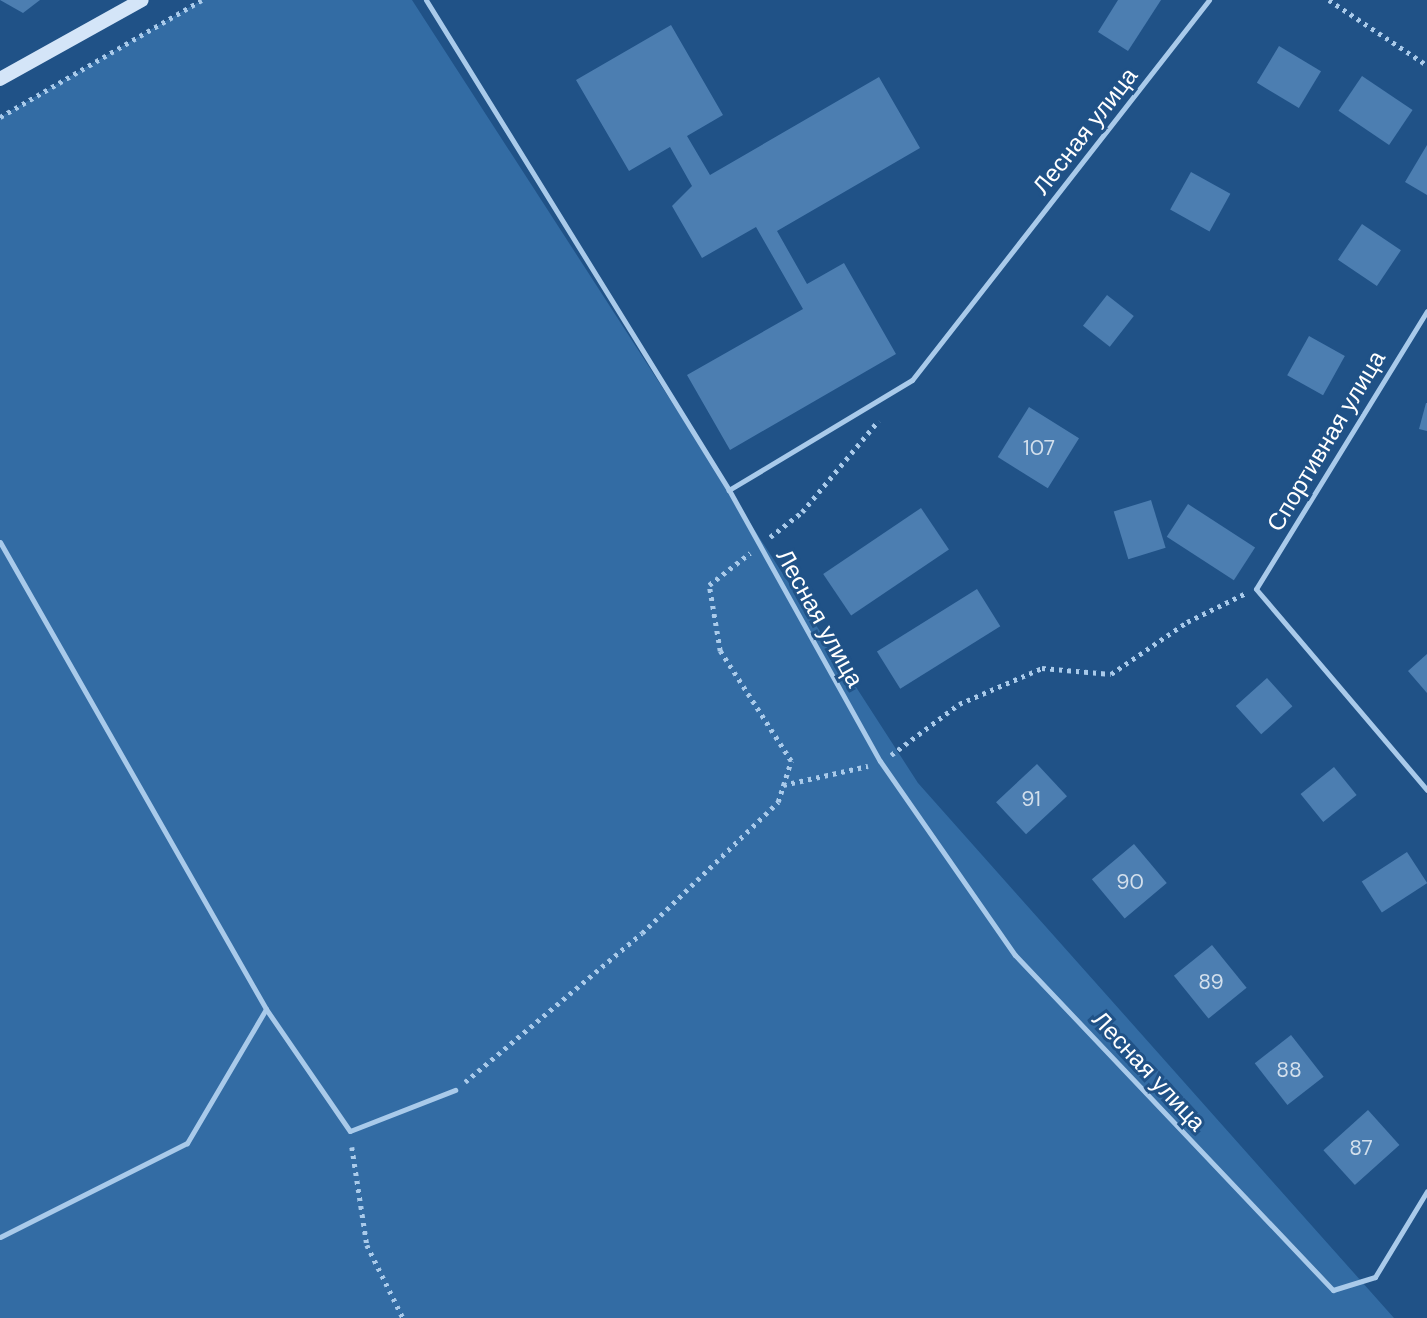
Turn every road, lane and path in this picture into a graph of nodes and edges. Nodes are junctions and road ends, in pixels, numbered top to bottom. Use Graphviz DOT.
graph roads {
  1 [pos="142,0"];
  2 [pos="202,0"];
  3 [pos="426,0"];
  4 [pos="1209,0"];
  5 [pos="1329,0"];
  6 [pos="1427,65"];
  7 [pos="0,79"];
  8 [pos="0,117"];
  9 [pos="1427,312"];
  10 [pos="887,410"];
  11 [pos="729,490"];
  12 [pos="0,541"];
  13 [pos="760,546"];
  14 [pos="1256,589"];
  15 [pos="880,761"];
  16 [pos="783,785"];
  17 [pos="1427,790"];
  18 [pos="266,1009"];
  19 [pos="456,1090"];
  20 [pos="350,1131"];
  21 [pos="1427,1191"];
  22 [pos="0,1237"];
  23 [pos="403,1318"];
  1 -- 7 [label="street"];
  2 -- 8 [label="path"];
  3 -- 11 [label="lane"];
  4 -- 11 [label="lane, Лесная улица"];
  5 -- 6 [label="path"];
  9 -- 14 [label="lane, Спортивная улица"];
  10 -- 13 [label="path"];
  11 -- 13 [label="lane, Лесная улица"];
  12 -- 18 [label="lane"];
  13 -- 15 [label="lane, Лесная улица"];
  13 -- 16 [label="path"];
  14 -- 15 [label="path"];
  14 -- 17 [label="lane"];
  15 -- 16 [label="path"];
  15 -- 21 [label="lane, Лесная улица"];
  16 -- 19 [label="path"];
  18 -- 20 [label="lane"];
  18 -- 22 [label="lane"];
  19 -- 20 [label="lane"];
  20 -- 23 [label="path"];
}
